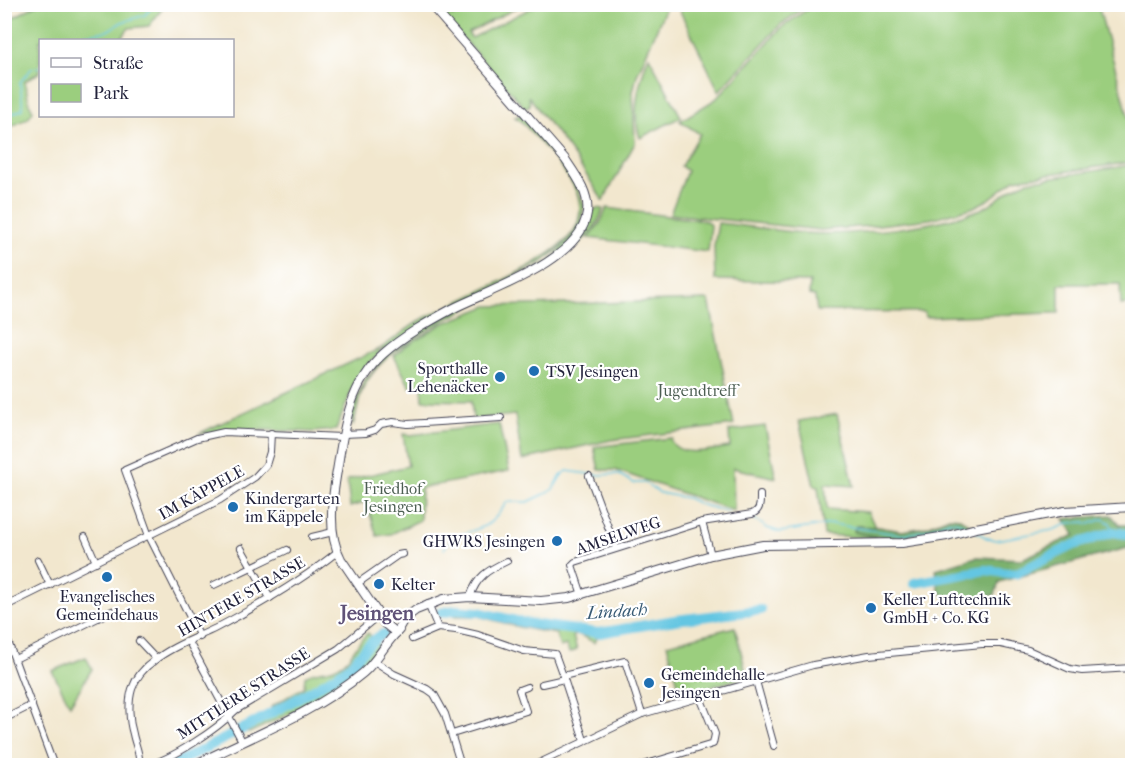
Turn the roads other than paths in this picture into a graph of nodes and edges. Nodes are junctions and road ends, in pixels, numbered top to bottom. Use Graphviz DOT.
graph roads {
  1 [pos="430,4"];
  2 [pos="501,418"];
  3 [pos="271,433"];
  4 [pos="342,435"];
  5 [pos="589,476"];
  6 [pos="760,495"];
  7 [pos="1132,507"];
  8 [pos="702,522"];
  9 [pos="333,532"];
  10 [pos="149,536"];
  11 [pos="85,537"];
  12 [pos="312,537"];
  13 [pos="241,548"];
  14 [pos="616,548"];
  15 [pos="287,550"];
  16 [pos="337,552"];
  17 [pos="403,554"];
  18 [pos="711,555"];
  19 [pos="38,560"];
  20 [pos="507,561"];
  21 [pos="96,562"];
  22 [pos="252,567"];
  23 [pos="358,583"];
  24 [pos="50,585"];
  25 [pos="214,585"];
  26 [pos="582,595"];
  27 [pos="470,597"];
  28 [pos="270,598"];
  29 [pos="428,604"];
  30 [pos="4,607"];
  31 [pos="112,611"];
  32 [pos="380,615"];
  33 [pos="438,628"];
  34 [pos="4,631"];
  35 [pos="396,633"];
  36 [pos="200,637"];
  37 [pos="412,639"];
  38 [pos="139,642"];
  39 [pos="189,642"];
  40 [pos="15,659"];
  41 [pos="156,659"];
  42 [pos="374,660"];
  43 [pos="1132,668"];
  44 [pos="564,678"];
  45 [pos="756,681"];
  46 [pos="542,684"];
  47 [pos="527,687"];
  48 [pos="700,697"];
  49 [pos="32,705"];
  50 [pos="642,714"];
  51 [pos="230,717"];
  52 [pos="4,719"];
  53 [pos="452,734"];
  54 [pos="241,738"];
  55 [pos="584,740"];
  56 [pos="774,746"];
  57 [pos="541,764"];
  58 [pos="54,765"];
  59 [pos="139,765"];
  60 [pos="145,765"];
  61 [pos="192,765"];
  62 [pos="461,765"];
  63 [pos="533,765"];
  64 [pos="640,765"];
  1 -- 4 [label="main road"];
  2 -- 4 [label="street"];
  3 -- 4 [label="street"];
  3 -- 10 [label="street, IM KÄPPELE"];
  3 -- 10 [label="street"];
  4 -- 9 [label="main road"];
  5 -- 14 [label="street"];
  6 -- 8 [label="street, AMSELWEG"];
  7 -- 18 [label="main road"];
  8 -- 14 [label="street, AMSELWEG"];
  8 -- 18 [label="street"];
  9 -- 12 [label="street"];
  9 -- 16 [label="main road"];
  10 -- 21 [label="street, IM KÄPPELE"];
  10 -- 36 [label="street"];
  11 -- 21 [label="street"];
  13 -- 22 [label="street"];
  14 -- 26 [label="street, AMSELWEG"];
  15 -- 22 [label="street"];
  16 -- 23 [label="main road"];
  16 -- 28 [label="street, HINTERE STRASSE"];
  17 -- 23 [label="street"];
  18 -- 26 [label="main road"];
  19 -- 24 [label="street"];
  20 -- 27 [label="street"];
  21 -- 24 [label="street, IM KÄPPELE"];
  22 -- 25 [label="street"];
  22 -- 28 [label="street"];
  23 -- 32 [label="main road"];
  24 -- 30 [label="street, IM KÄPPELE"];
  26 -- 27 [label="main road"];
  27 -- 29 [label="main road"];
  28 -- 36 [label="street, HINTERE STRASSE"];
  29 -- 33 [label="street"];
  29 -- 35 [label="main road"];
  31 -- 40 [label="street"];
  32 -- 35 [label="main road"];
  32 -- 51 [label="street, MITTLERE STRASSE"];
  33 -- 37 [label="street"];
  33 -- 44 [label="street"];
  34 -- 40 [label="street"];
  35 -- 42 [label="main road"];
  36 -- 39 [label="street, HINTERE STRASSE"];
  38 -- 41 [label="street"];
  39 -- 41 [label="street, HINTERE STRASSE"];
  39 -- 51 [label="street"];
  40 -- 49 [label="street"];
  41 -- 59 [label="street, HINTERE STRASSE"];
  42 -- 53 [label="street"];
  42 -- 54 [label="main road"];
  43 -- 45 [label="street"];
  44 -- 46 [label="street"];
  44 -- 50 [label="street"];
  44 -- 55 [label="street"];
  45 -- 48 [label="street"];
  45 -- 56 [label="street"];
  47 -- 53 [label="street"];
  48 -- 50 [label="street"];
  48 -- 64 [label="street"];
  49 -- 52 [label="street"];
  49 -- 58 [label="street"];
  50 -- 55 [label="street"];
  51 -- 54 [label="street"];
  51 -- 60 [label="street, MITTLERE STRASSE"];
  53 -- 62 [label="street"];
  54 -- 61 [label="main road"];
  55 -- 57 [label="street"];
  57 -- 63 [label="street"];
}
